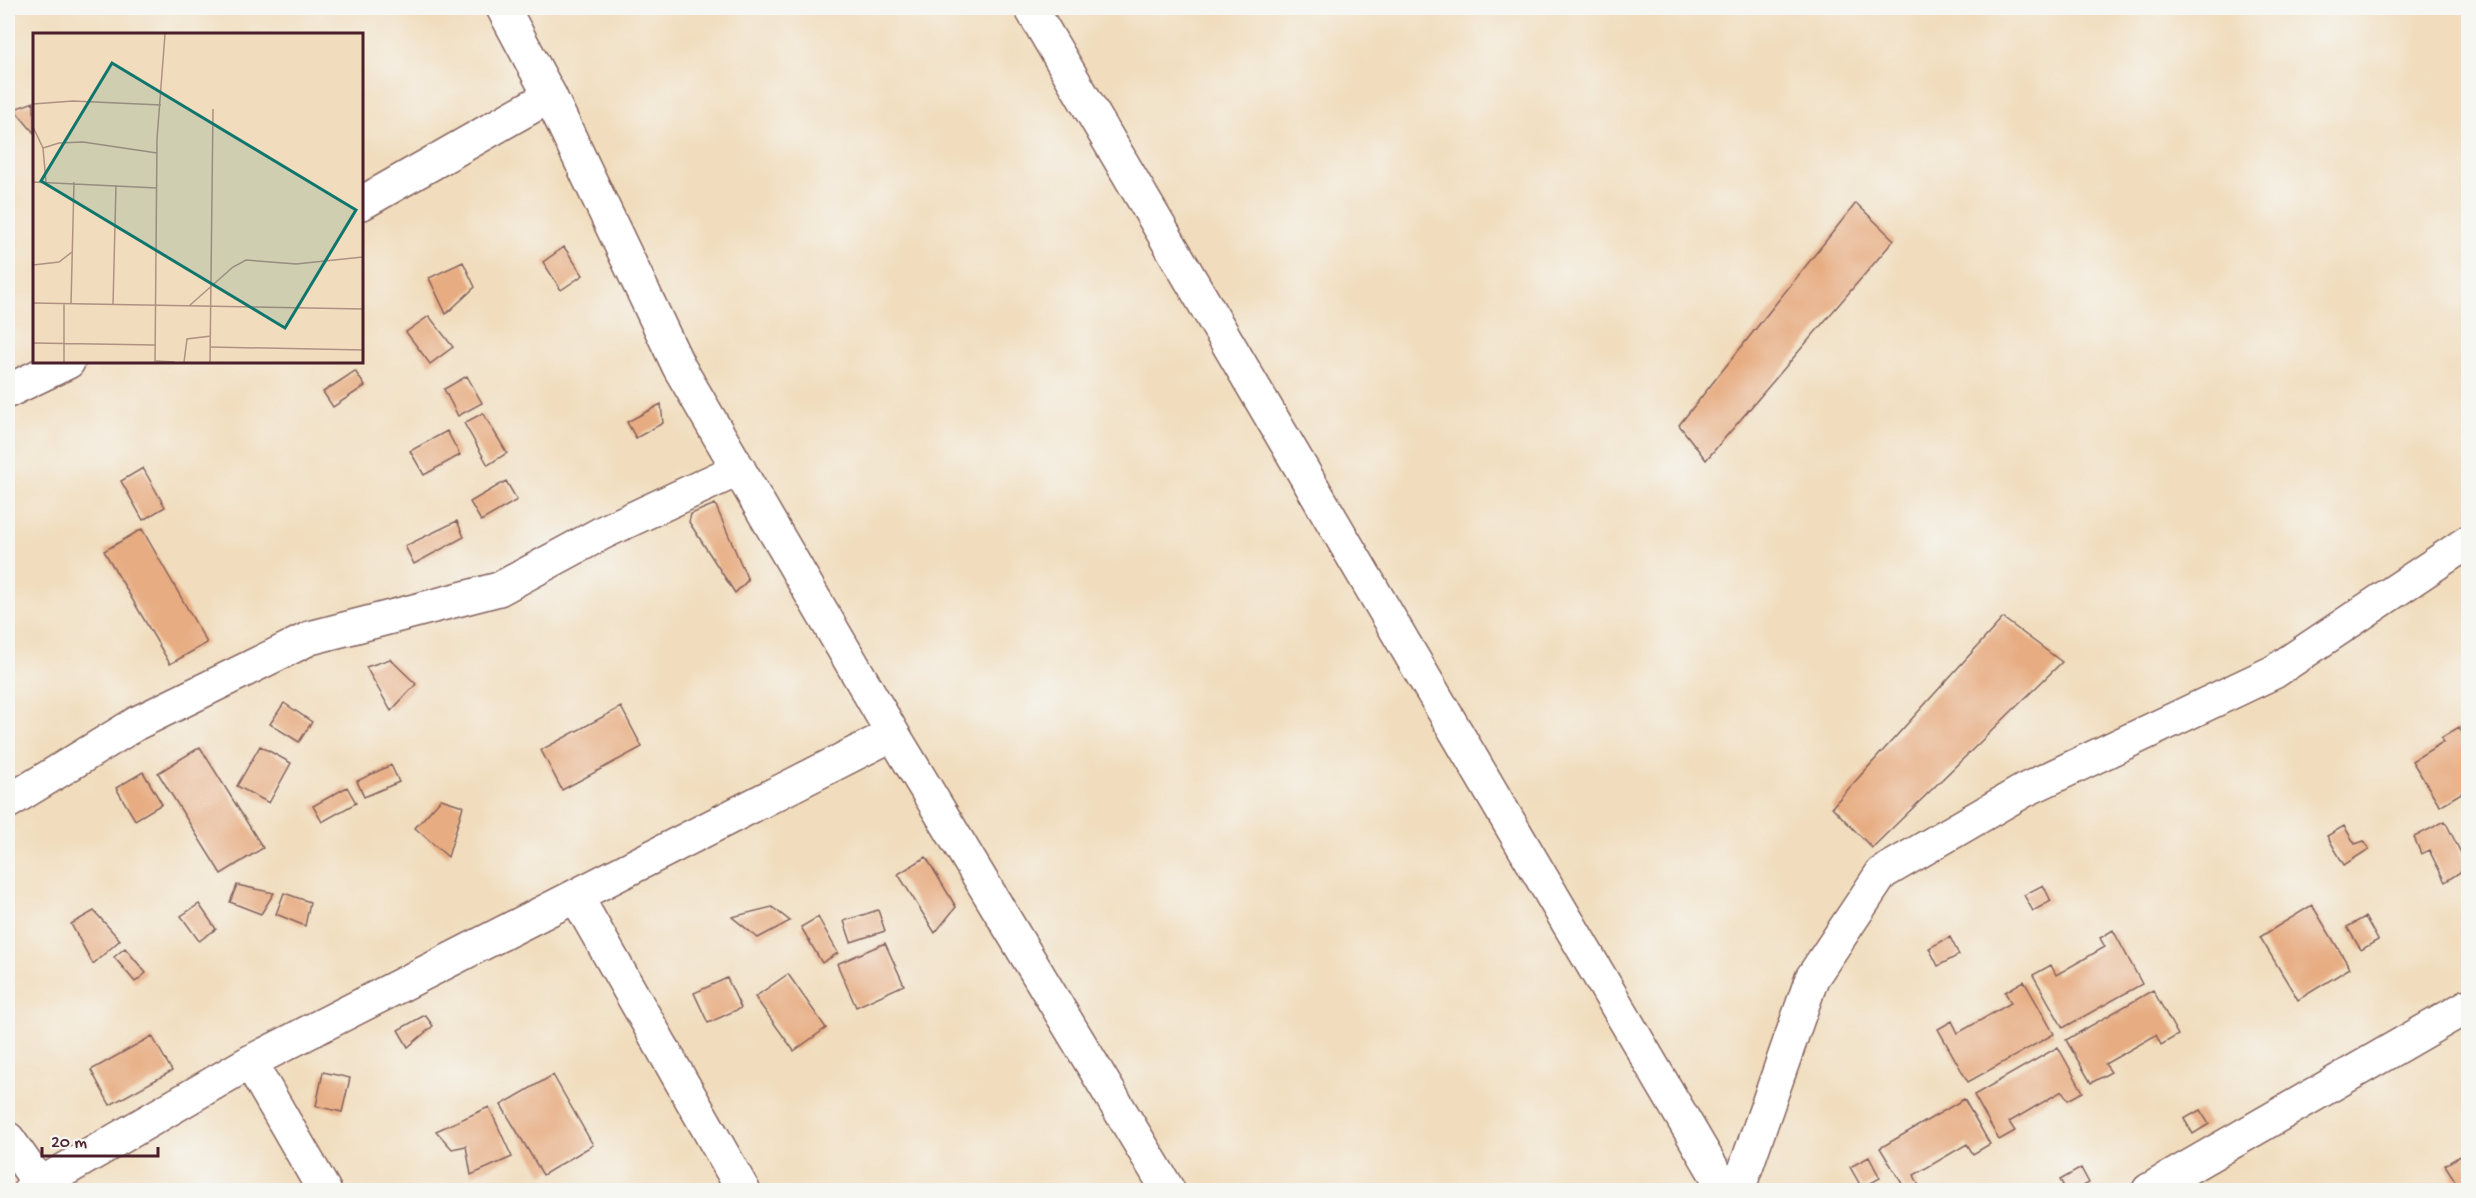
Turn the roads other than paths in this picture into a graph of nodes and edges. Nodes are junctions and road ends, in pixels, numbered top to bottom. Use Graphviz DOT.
graph roads {
  1 [pos="502,8"];
  2 [pos="1031,8"];
  3 [pos="550,96"];
  4 [pos="363,202"];
  5 [pos="66,363"];
  6 [pos="8,391"];
  7 [pos="739,469"];
  8 [pos="2469,542"];
  9 [pos="893,734"];
  10 [pos="8,802"];
  11 [pos="576,896"];
  12 [pos="2469,1006"];
  13 [pos="250,1062"];
  14 [pos="8,1139"];
  15 [pos="35,1187"];
  16 [pos="324,1191"];
  17 [pos="743,1191"];
  18 [pos="1168,1191"];
  19 [pos="1725,1191"];
  20 [pos="1738,1191"];
  21 [pos="2149,1191"];
  1 -- 3 [label="street"];
  2 -- 19 [label="street"];
  3 -- 4 [label="street"];
  3 -- 7 [label="street"];
  5 -- 6 [label="street"];
  7 -- 9 [label="street"];
  7 -- 10 [label="street"];
  8 -- 20 [label="street"];
  9 -- 11 [label="street"];
  9 -- 18 [label="street"];
  11 -- 13 [label="street"];
  11 -- 17 [label="street"];
  12 -- 21 [label="street"];
  13 -- 15 [label="street"];
  13 -- 16 [label="street"];
  14 -- 15 [label="street"];
}
